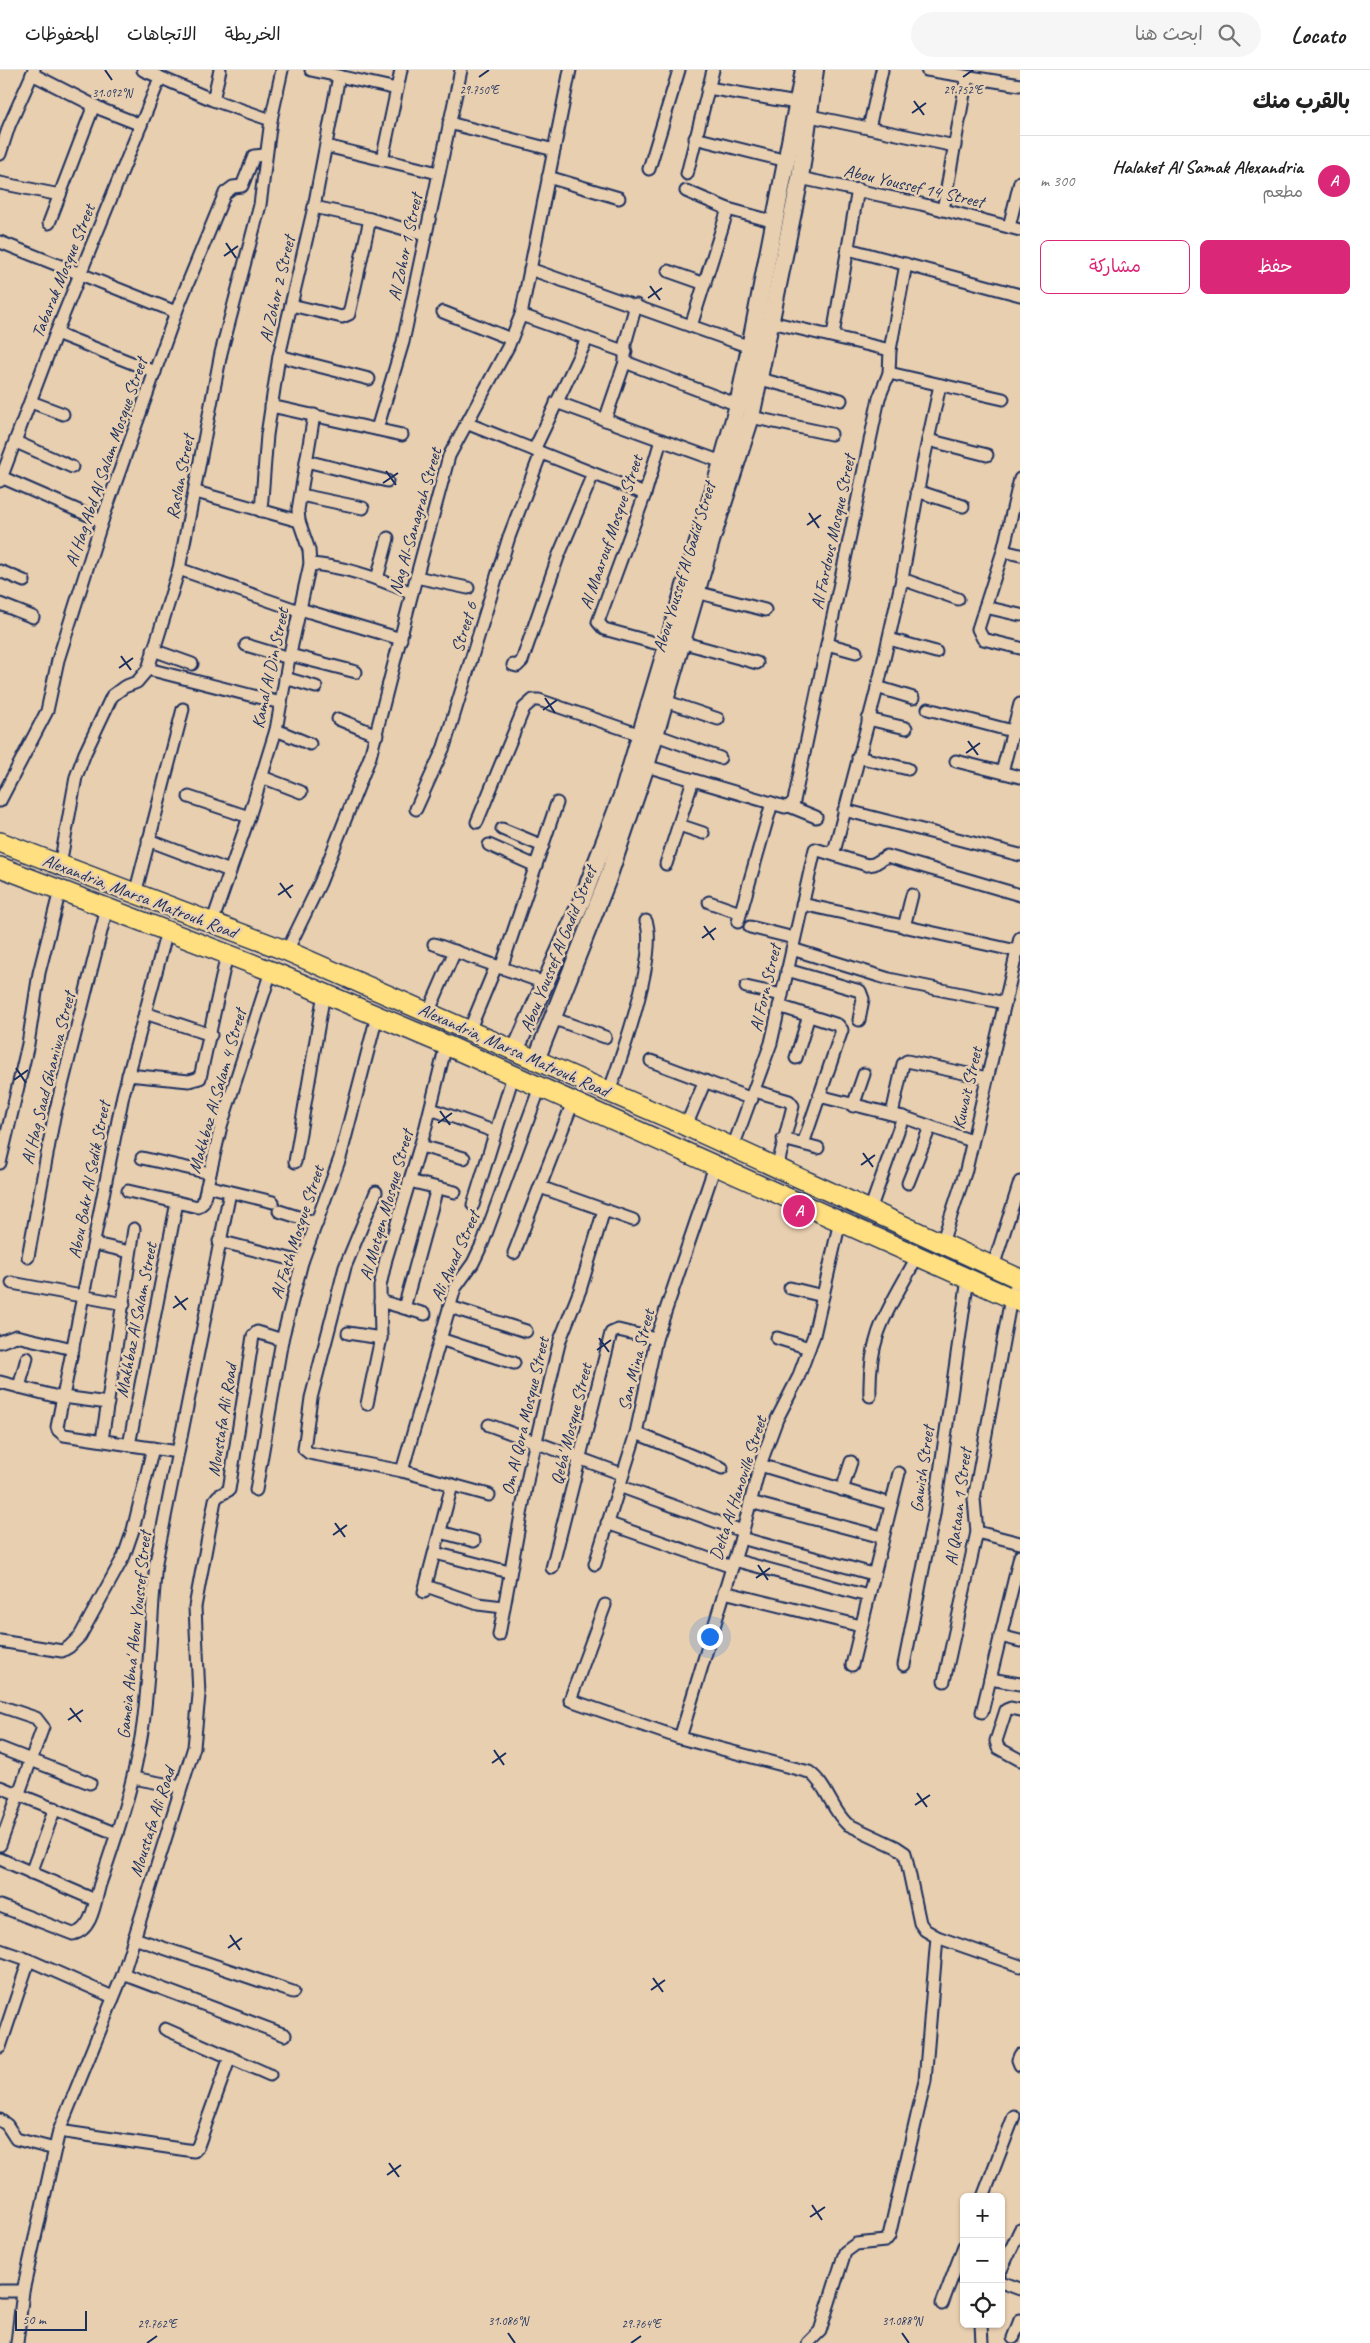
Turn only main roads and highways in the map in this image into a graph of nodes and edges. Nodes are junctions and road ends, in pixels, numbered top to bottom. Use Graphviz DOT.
graph roads {
  1 [pos="0,842"];
  2 [pos="0,867"];
  3 [pos="343,975"];
  4 [pos="329,995"];
  5 [pos="681,1124"];
  6 [pos="666,1145"];
  7 [pos="1019,1279"];
  8 [pos="1015,1300"];
  1 -- 3 [label="main road, Alexandria, Marsa Matrouh Road"];
  2 -- 4 [label="main road, Alexandria, Marsa Matrouh Road"];
  3 -- 4 [label="main road"];
  3 -- 5 [label="main road, Alexandria, Marsa Matrouh Road"];
  4 -- 6 [label="main road, Alexandria, Marsa Matrouh Road"];
  5 -- 6 [label="main road"];
  5 -- 7 [label="main road, Alexandria, Marsa Matrouh Road"];
  6 -- 8 [label="main road, Alexandria, Marsa Matrouh Road"];
}
